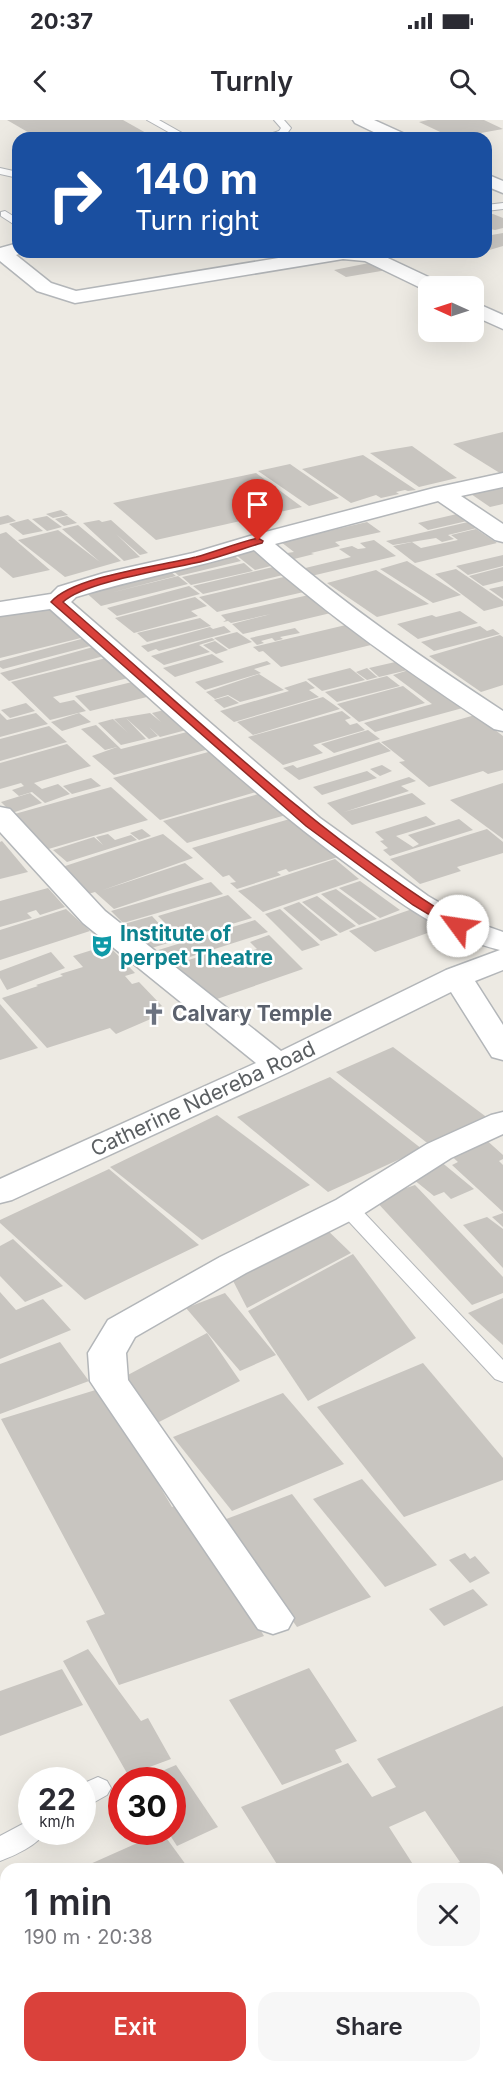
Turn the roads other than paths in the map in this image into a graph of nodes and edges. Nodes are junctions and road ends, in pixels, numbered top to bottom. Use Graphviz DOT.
graph roads {
  1 [pos="152,120"];
  2 [pos="279,120"];
  3 [pos="361,120"];
  4 [pos="175,132"];
  5 [pos="284,132"];
  6 [pos="386,132"];
  7 [pos="5,214"];
  8 [pos="12,219"];
  9 [pos="8,251"];
  10 [pos="313,258"];
  11 [pos="373,258"];
  12 [pos="418,279"];
  13 [pos="484,313"];
  14 [pos="503,323"];
  15 [pos="503,480"];
  16 [pos="442,493"];
  17 [pos="503,535"];
  18 [pos="258,541"];
  19 [pos="57,602"];
  20 [pos="0,609"];
  21 [pos="503,723"];
  22 [pos="0,815"];
  23 [pos="503,942"];
  24 [pos="503,959"];
  25 [pos="457,977"];
  26 [pos="503,1050"];
  27 [pos="278,1065"];
  28 [pos="503,1122"];
  29 [pos="0,1192"];
  30 [pos="348,1208"];
  31 [pos="503,1374"];
  32 [pos="273,1618"];
  33 [pos="18,1839"];
  34 [pos="0,1850"];
  1 -- 4 [label="lane"];
  2 -- 5 [label="lane"];
  3 -- 6 [label="street"];
  7 -- 8 [label="lane"];
  9 -- 10 [label="street"];
  11 -- 12 [label="street"];
  13 -- 14 [label="street"];
  15 -- 16 [label="street"];
  16 -- 17 [label="street"];
  16 -- 18 [label="street"];
  18 -- 19 [label="street"];
  18 -- 21 [label="street"];
  19 -- 20 [label="street"];
  19 -- 23 [label="street"];
  22 -- 27 [label="street"];
  24 -- 25 [label="street, Catherine Ndereba Road"];
  25 -- 26 [label="street"];
  25 -- 27 [label="street, Catherine Ndereba Road"];
  27 -- 29 [label="street, Catherine Ndereba Road"];
  28 -- 30 [label="street"];
  30 -- 31 [label="lane"];
  30 -- 32 [label="street"];
  33 -- 34 [label="lane"];
}
